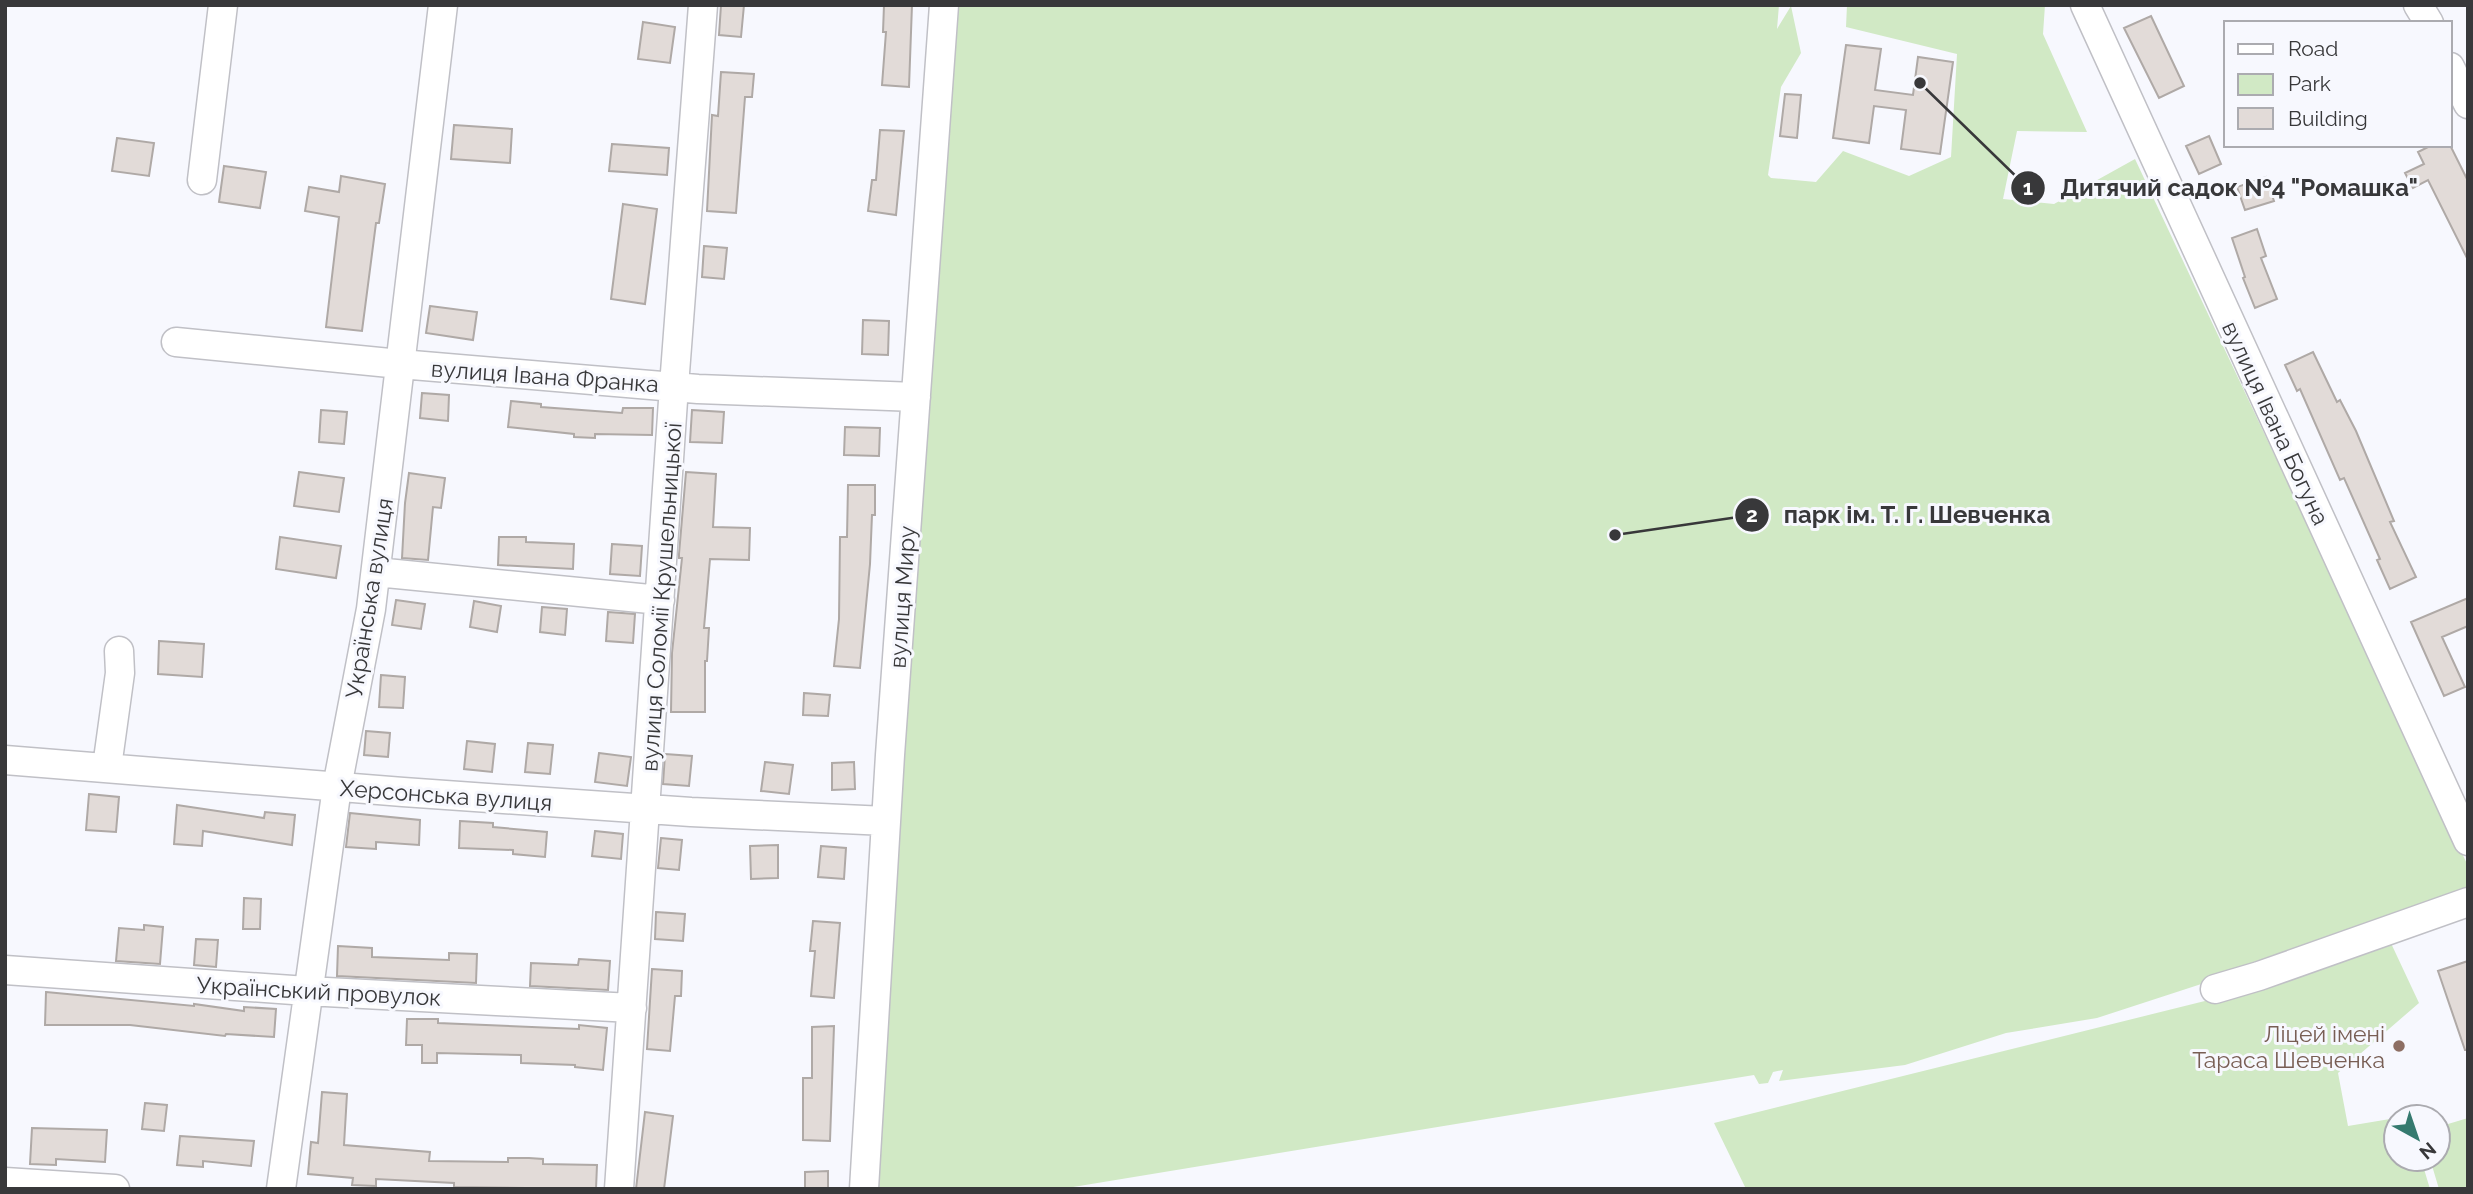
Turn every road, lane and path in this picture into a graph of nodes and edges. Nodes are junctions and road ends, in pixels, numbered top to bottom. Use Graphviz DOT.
graph roads {
  1 [pos="223,5"];
  2 [pos="443,5"];
  3 [pos="703,5"];
  4 [pos="944,5"];
  5 [pos="2085,5"];
  6 [pos="2418,5"];
  7 [pos="2428,21"];
  8 [pos="2452,71"];
  9 [pos="2468,104"];
  10 [pos="202,180"];
  11 [pos="176,342"];
  12 [pos="400,364"];
  13 [pos="674,386"];
  14 [pos="916,397"];
  15 [pos="376,572"];
  16 [pos="660,600"];
  17 [pos="119,651"];
  18 [pos="5,760"];
  19 [pos="107,767"];
  20 [pos="337,786"];
  21 [pos="647,809"];
  22 [pos="886,821"];
  23 [pos="2468,841"];
  24 [pos="2468,902"];
  25 [pos="5,970"];
  26 [pos="2215,989"];
  27 [pos="307,991"];
  28 [pos="632,1008"];
  29 [pos="5,1182"];
  30 [pos="115,1189"];
  31 [pos="281,1189"];
  32 [pos="620,1189"];
  33 [pos="864,1189"];
  1 -- 10 [label="street"];
  2 -- 12 [label="street, Українська вулиця"];
  3 -- 13 [label="street, вулиця Соломії Крушельницької"];
  4 -- 14 [label="street, вулиця Миру"];
  5 -- 23 [label="street, вулиця Івана Богуна"];
  6 -- 7 [label="street"];
  8 -- 9 [label="street"];
  11 -- 12 [label="street, вулиця Івана Франка"];
  12 -- 13 [label="street, вулиця Івана Франка"];
  12 -- 15 [label="street, Українська вулиця"];
  13 -- 14 [label="street, вулиця Івана Франка"];
  13 -- 16 [label="street, вулиця Соломії Крушельницької"];
  14 -- 22 [label="street, вулиця Миру"];
  15 -- 16 [label="street"];
  15 -- 20 [label="street, Українська вулиця"];
  16 -- 21 [label="street, вулиця Соломії Крушельницької"];
  17 -- 19 [label="street"];
  18 -- 19 [label="street, Херсонська вулиця"];
  19 -- 20 [label="street, Херсонська вулиця"];
  20 -- 21 [label="street, Херсонська вулиця"];
  20 -- 27 [label="street, Українська вулиця"];
  21 -- 22 [label="street, Херсонська вулиця"];
  21 -- 28 [label="street, вулиця Соломії Крушельницької"];
  22 -- 33 [label="street, вулиця Миру"];
  24 -- 26 [label="street"];
  25 -- 27 [label="street, Український провулок"];
  27 -- 28 [label="street, Український провулок"];
  27 -- 31 [label="street, Українська вулиця"];
  28 -- 32 [label="street, вулиця Соломії Крушельницької"];
  29 -- 30 [label="street"];
}
